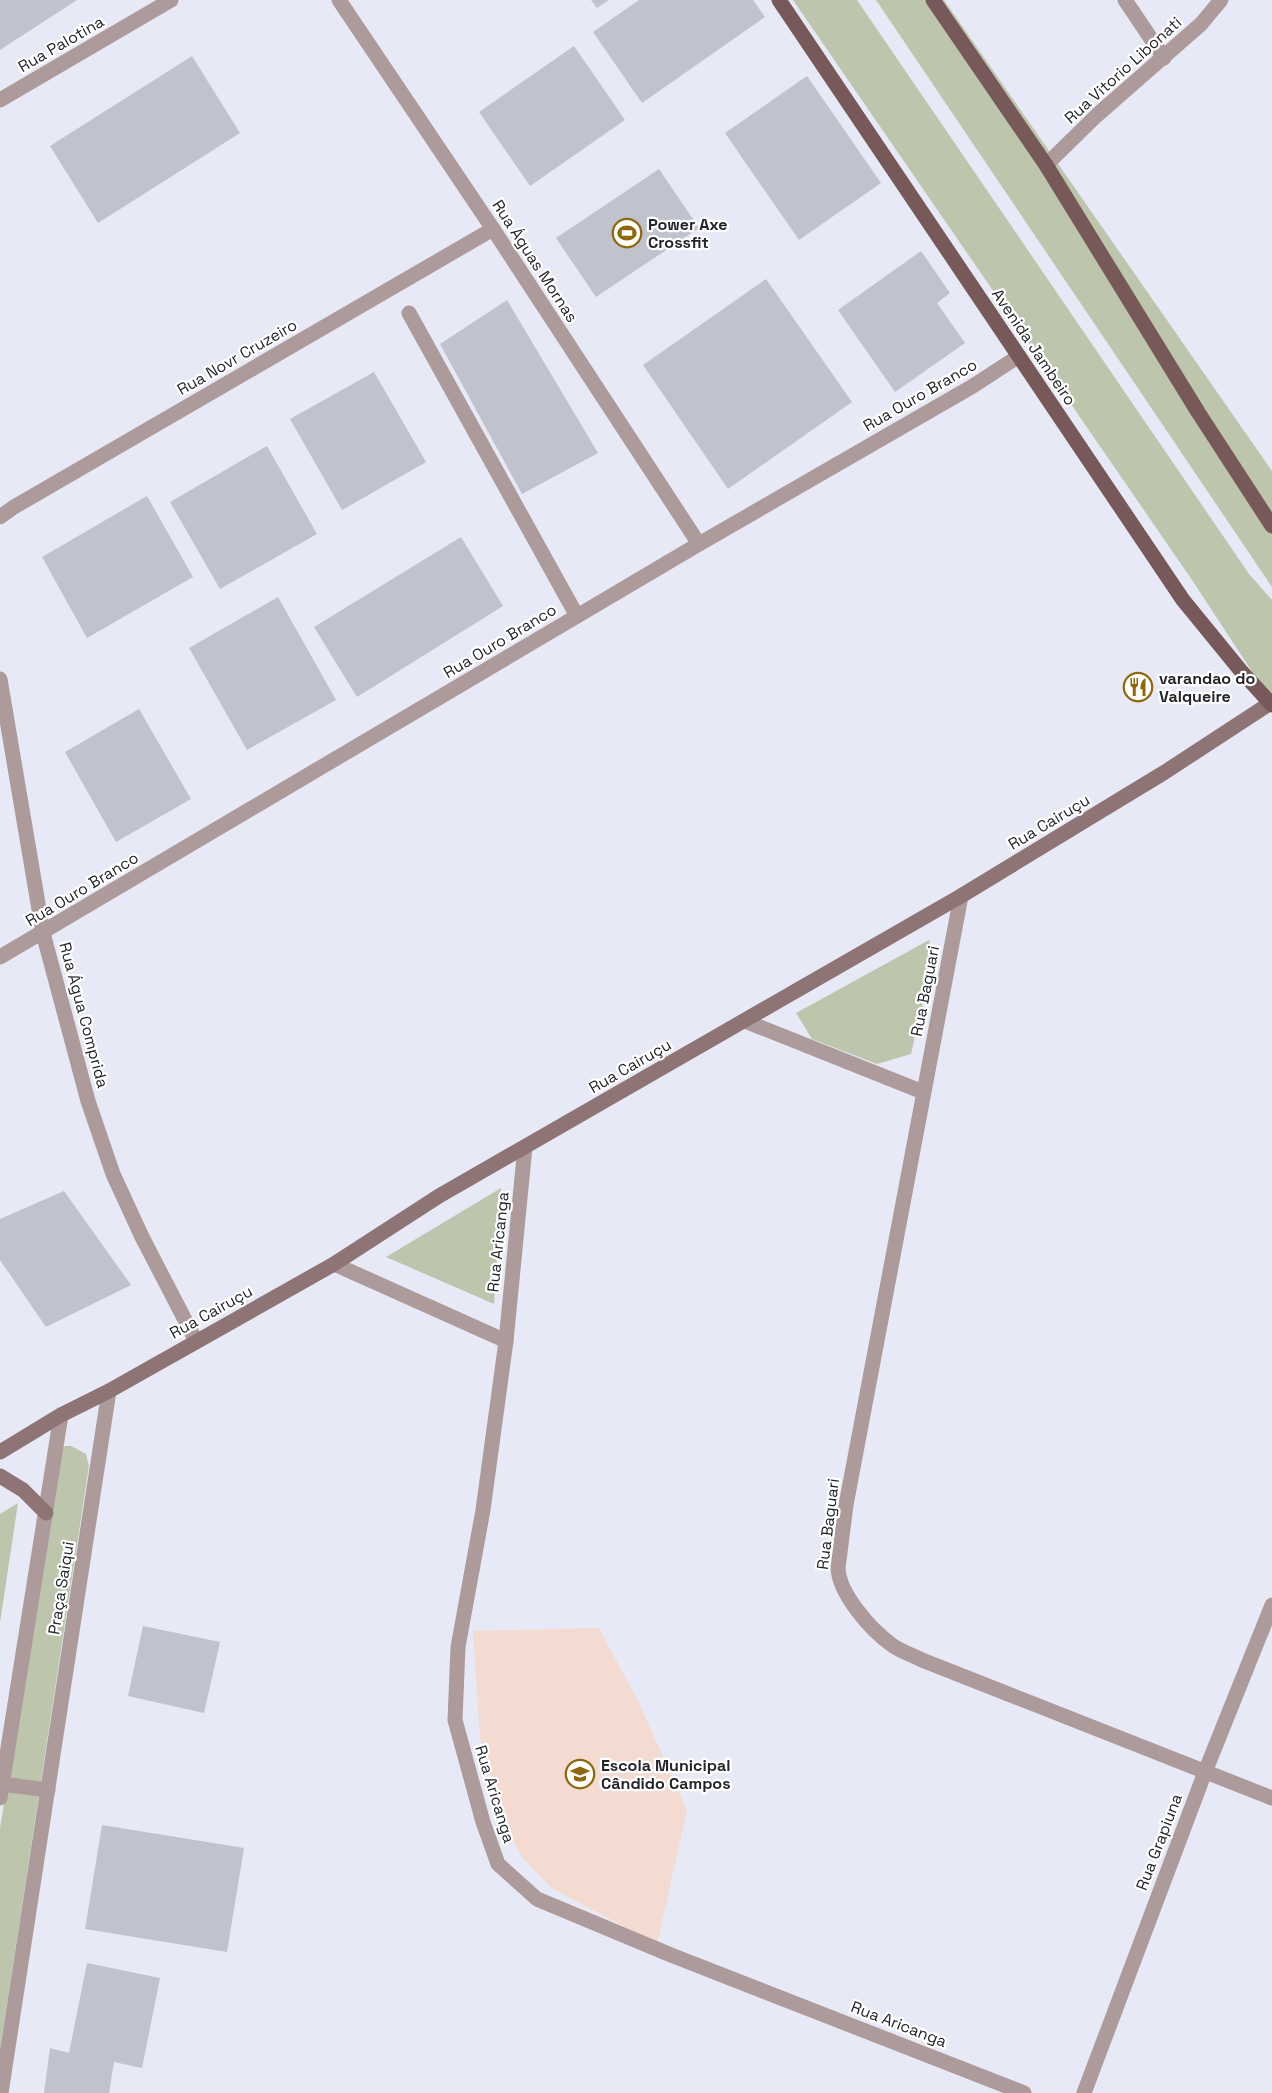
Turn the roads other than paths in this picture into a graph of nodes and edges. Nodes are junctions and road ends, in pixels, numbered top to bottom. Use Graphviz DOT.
graph roads {
  1 [pos="171,0"];
  2 [pos="339,0"];
  3 [pos="779,0"];
  4 [pos="933,0"];
  5 [pos="1125,0"];
  6 [pos="1221,0"];
  7 [pos="1164,58"];
  8 [pos="0,100"];
  9 [pos="1046,165"];
  10 [pos="493,229"];
  11 [pos="409,313"];
  12 [pos="1019,356"];
  13 [pos="0,517"];
  14 [pos="1272,526"];
  15 [pos="699,544"];
  16 [pos="577,616"];
  17 [pos="0,679"];
  18 [pos="1272,703"];
  19 [pos="961,896"];
  20 [pos="43,933"];
  21 [pos="0,957"];
  22 [pos="744,1021"];
  23 [pos="923,1092"];
  24 [pos="525,1147"];
  25 [pos="334,1264"];
  26 [pos="196,1341"];
  27 [pos="506,1341"];
  28 [pos="109,1391"];
  29 [pos="61,1415"];
  30 [pos="0,1452"];
  31 [pos="0,1476"];
  32 [pos="46,1513"];
  33 [pos="1272,1605"];
  34 [pos="1205,1772"];
  35 [pos="48,1790"];
  36 [pos="1,1791"];
  37 [pos="1272,1798"];
  38 [pos="1,2093"];
  39 [pos="1024,2093"];
  40 [pos="1084,2093"];
  1 -- 8 [label="street, Rua Palotina"];
  2 -- 10 [label="street, Rua Águas Mornas"];
  3 -- 12 [label="main road, Avenida Jambeiro"];
  4 -- 9 [label="main road"];
  5 -- 7 [label="street"];
  6 -- 7 [label="street, Rua Vitorio Libonati"];
  7 -- 9 [label="street, Rua Vitorio Libonati"];
  9 -- 14 [label="main road"];
  10 -- 13 [label="street, Rua Novr Cruzeiro"];
  10 -- 15 [label="street, Rua Águas Mornas"];
  11 -- 16 [label="street"];
  12 -- 15 [label="street, Rua Ouro Branco"];
  12 -- 18 [label="main road, Avenida Jambeiro"];
  15 -- 16 [label="street, Rua Ouro Branco"];
  16 -- 20 [label="street, Rua Ouro Branco"];
  17 -- 20 [label="street, Rua Água Comprida"];
  18 -- 19 [label="main road, Rua Cairuçu"];
  19 -- 22 [label="main road, Rua Cairuçu"];
  19 -- 23 [label="street, Rua Baguari"];
  20 -- 21 [label="street, Rua Ouro Branco"];
  20 -- 26 [label="street, Rua Água Comprida"];
  22 -- 23 [label="street"];
  22 -- 24 [label="main road, Rua Cairuçu"];
  23 -- 34 [label="street, Rua Baguari"];
  24 -- 25 [label="main road, Rua Cairuçu"];
  24 -- 27 [label="street, Rua Aricanga"];
  25 -- 26 [label="main road, Rua Cairuçu"];
  25 -- 27 [label="street"];
  26 -- 28 [label="main road, Rua Cairuçu"];
  27 -- 39 [label="street, Rua Aricanga"];
  28 -- 29 [label="main road, Rua Cairuçu"];
  28 -- 35 [label="street, Praça Saiqui"];
  29 -- 30 [label="main road, Rua Cairuçu"];
  29 -- 32 [label="street, Praça Saiqui"];
  31 -- 32 [label="main road"];
  32 -- 36 [label="street, Praça Saiqui"];
  33 -- 34 [label="street, Rua Grapiuna"];
  34 -- 37 [label="street, Rua Baguari"];
  34 -- 40 [label="street, Rua Grapiuna"];
  35 -- 36 [label="street, Praça Saiqui"];
  35 -- 38 [label="street, Praça Saiqui"];
}
